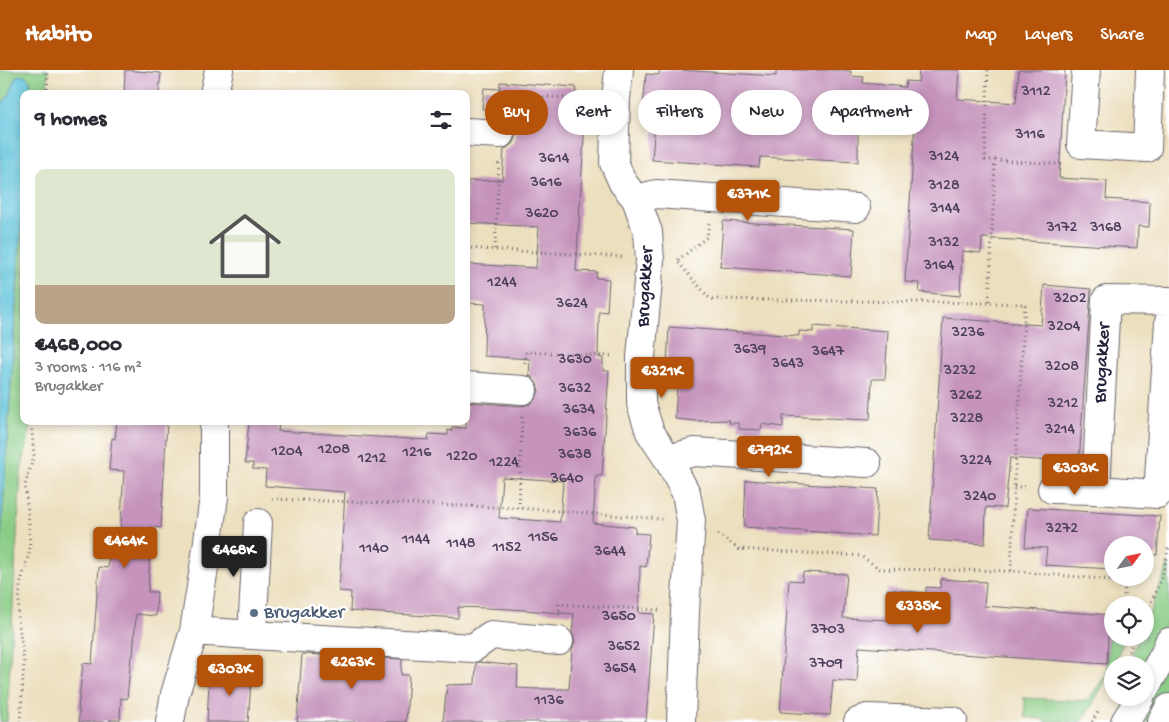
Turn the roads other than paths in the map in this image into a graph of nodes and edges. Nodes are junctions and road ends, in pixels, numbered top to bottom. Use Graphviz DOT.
graph roads {
  1 [pos="219,70"];
  2 [pos="619,70"];
  3 [pos="1086,70"];
  4 [pos="1150,70"];
  5 [pos="215,90"];
  6 [pos="470,132"];
  7 [pos="485,133"];
  8 [pos="1158,150"];
  9 [pos="636,199"];
  10 [pos="856,208"];
  11 [pos="1169,301"];
  12 [pos="1169,322"];
  13 [pos="470,386"];
  14 [pos="523,390"];
  15 [pos="214,425"];
  16 [pos="668,459"];
  17 [pos="867,463"];
  18 [pos="1052,489"];
  19 [pos="1096,490"];
  20 [pos="264,511"];
  21 [pos="194,631"];
  22 [pos="252,635"];
  23 [pos="559,641"];
  24 [pos="1169,642"];
  25 [pos="1154,672"];
  26 [pos="1135,706"];
  27 [pos="1169,708"];
  28 [pos="953,721"];
  29 [pos="170,722"];
  30 [pos="681,722"];
  31 [pos="858,722"];
  32 [pos="1125,722"];
  33 [pos="1162,722"];
  1 -- 5 [label="street"];
  2 -- 9 [label="street, Brugakker"];
  3 -- 8 [label="street"];
  4 -- 8 [label="street"];
  6 -- 7 [label="street"];
  9 -- 10 [label="street"];
  9 -- 16 [label="street, Brugakker"];
  11 -- 19 [label="street, Brugakker"];
  12 -- 19 [label="street"];
  13 -- 14 [label="street"];
  15 -- 21 [label="street"];
  16 -- 17 [label="street"];
  16 -- 30 [label="street, Brugakker"];
  18 -- 19 [label="street"];
  20 -- 22 [label="street"];
  21 -- 22 [label="street"];
  21 -- 29 [label="street"];
  22 -- 23 [label="street"];
  24 -- 25 [label="street"];
  26 -- 32 [label="street"];
  27 -- 33 [label="street"];
  28 -- 31 [label="street"];
}
